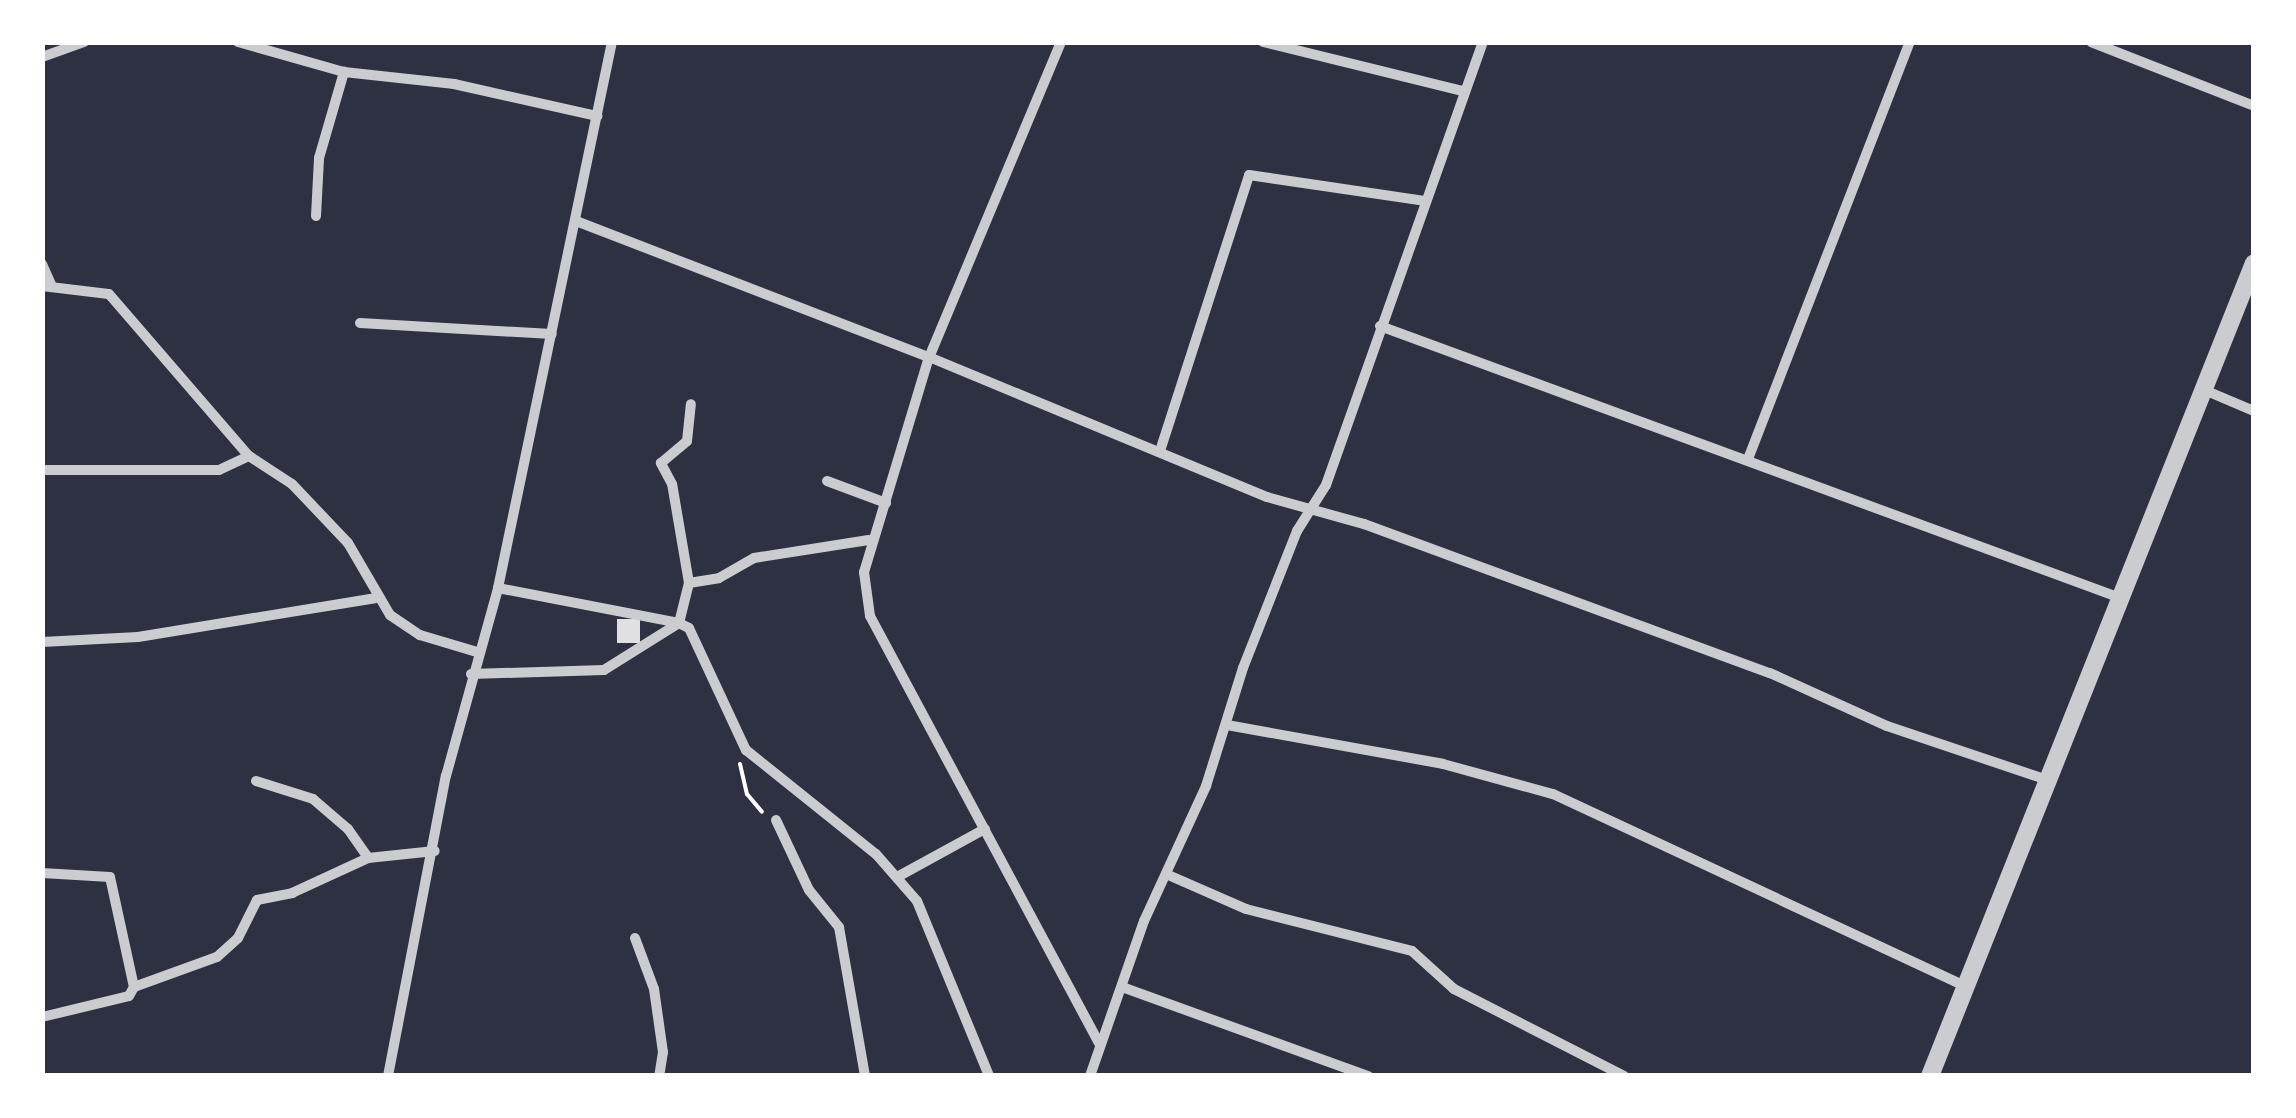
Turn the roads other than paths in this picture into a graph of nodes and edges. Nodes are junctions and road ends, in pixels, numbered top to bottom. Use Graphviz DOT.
graph roads {
  1 [pos="84,42"];
  2 [pos="238,42"];
  3 [pos="612,42"];
  4 [pos="1061,42"];
  5 [pos="1263,42"];
  6 [pos="1483,42"];
  7 [pos="1910,42"];
  8 [pos="2091,42"];
  9 [pos="42,57"];
  10 [pos="344,72"];
  11 [pos="1462,91"];
  12 [pos="2254,106"];
  13 [pos="597,116"];
  14 [pos="1426,201"];
  15 [pos="316,216"];
  16 [pos="576,221"];
  17 [pos="2254,263"];
  18 [pos="42,264"];
  19 [pos="48,286"];
  20 [pos="360,323"];
  21 [pos="1380,326"];
  22 [pos="552,334"];
  23 [pos="929,356"];
  24 [pos="2202,389"];
  25 [pos="692,404"];
  26 [pos="2254,410"];
  27 [pos="1160,451"];
  28 [pos="249,456"];
  29 [pos="1748,459"];
  30 [pos="42,470"];
  31 [pos="827,481"];
  32 [pos="886,503"];
  33 [pos="1311,511"];
  34 [pos="869,540"];
  35 [pos="689,584"];
  36 [pos="498,588"];
  37 [pos="375,598"];
  38 [pos="2124,599"];
  39 [pos="679,623"];
  40 [pos="42,642"];
  41 [pos="477,652"];
  42 [pos="471,674"];
  43 [pos="1227,725"];
  44 [pos="2047,780"];
  45 [pos="256,781"];
  46 [pos="776,820"];
  47 [pos="984,829"];
  48 [pos="435,851"];
  49 [pos="368,858"];
  50 [pos="42,872"];
  51 [pos="1166,874"];
  52 [pos="899,876"];
  53 [pos="635,938"];
  54 [pos="1122,986"];
  55 [pos="134,987"];
  56 [pos="1966,987"];
  57 [pos="42,1018"];
  58 [pos="1099,1043"];
  59 [pos="388,1076"];
  60 [pos="659,1076"];
  61 [pos="865,1076"];
  62 [pos="990,1076"];
  63 [pos="1090,1076"];
  64 [pos="1368,1076"];
  65 [pos="1624,1076"];
  66 [pos="1930,1076"];
  1 -- 9 [label="street"];
  2 -- 10 [label="street"];
  3 -- 13 [label="street"];
  4 -- 23 [label="street"];
  5 -- 11 [label="street"];
  6 -- 11 [label="street"];
  7 -- 29 [label="street"];
  8 -- 12 [label="street"];
  10 -- 13 [label="street"];
  10 -- 15 [label="street"];
  11 -- 14 [label="street"];
  13 -- 16 [label="street"];
  14 -- 21 [label="street"];
  14 -- 27 [label="street"];
  16 -- 22 [label="street"];
  16 -- 23 [label="street"];
  17 -- 24 [label="street"];
  18 -- 19 [label="street"];
  19 -- 28 [label="street"];
  20 -- 22 [label="street"];
  21 -- 29 [label="street"];
  21 -- 33 [label="street"];
  22 -- 36 [label="street"];
  23 -- 27 [label="street"];
  23 -- 32 [label="street"];
  24 -- 26 [label="street"];
  24 -- 38 [label="street"];
  25 -- 35 [label="street"];
  27 -- 33 [label="street"];
  28 -- 30 [label="street"];
  28 -- 37 [label="street"];
  29 -- 38 [label="street"];
  31 -- 32 [label="street"];
  32 -- 34 [label="street"];
  33 -- 43 [label="street"];
  33 -- 44 [label="street"];
  34 -- 35 [label="street"];
  34 -- 47 [label="street"];
  35 -- 39 [label="street"];
  36 -- 39 [label="street"];
  36 -- 41 [label="street"];
  37 -- 40 [label="street"];
  37 -- 41 [label="street"];
  38 -- 44 [label="street"];
  39 -- 42 [label="street"];
  39 -- 52 [label="street"];
  41 -- 42 [label="street"];
  42 -- 48 [label="street"];
  43 -- 51 [label="street"];
  43 -- 56 [label="street"];
  44 -- 56 [label="street"];
  45 -- 49 [label="street"];
  46 -- 61 [label="street"];
  47 -- 52 [label="street"];
  47 -- 58 [label="street"];
  48 -- 49 [label="street"];
  48 -- 59 [label="street"];
  49 -- 55 [label="street"];
  50 -- 55 [label="street"];
  51 -- 54 [label="street"];
  51 -- 65 [label="street"];
  52 -- 62 [label="street"];
  53 -- 60 [label="street"];
  54 -- 58 [label="street"];
  54 -- 64 [label="street"];
  55 -- 57 [label="street"];
  56 -- 66 [label="street"];
  58 -- 63 [label="street"];
}
